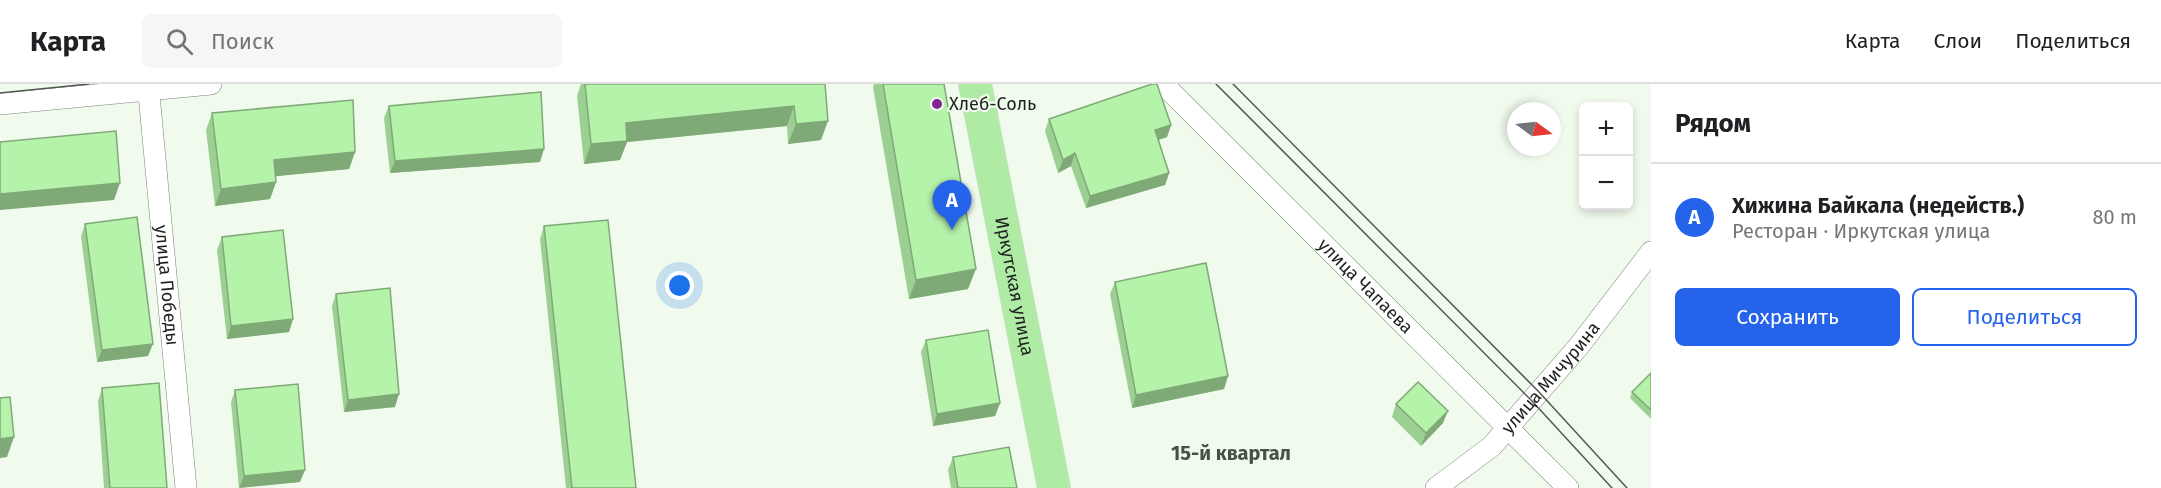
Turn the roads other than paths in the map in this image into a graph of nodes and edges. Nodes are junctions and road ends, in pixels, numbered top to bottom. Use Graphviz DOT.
graph roads {
  1 [pos="211,84"];
  2 [pos="975,84"];
  3 [pos="1163,84"];
  4 [pos="148,87"];
  5 [pos="0,104"];
  6 [pos="1651,252"];
  7 [pos="1508,427"];
  8 [pos="186,488"];
  9 [pos="1054,488"];
  10 [pos="1436,488"];
  11 [pos="1568,488"];
  1 -- 4 [label="street"];
  2 -- 9 [label="main road, Иркутская улица"];
  3 -- 7 [label="street, улица Чапаева"];
  4 -- 5 [label="street"];
  4 -- 8 [label="street, улица Победы"];
  6 -- 7 [label="street, улица Мичурина"];
  7 -- 10 [label="street, улица Мичурина"];
  7 -- 11 [label="street, улица Чапаева"];
}
